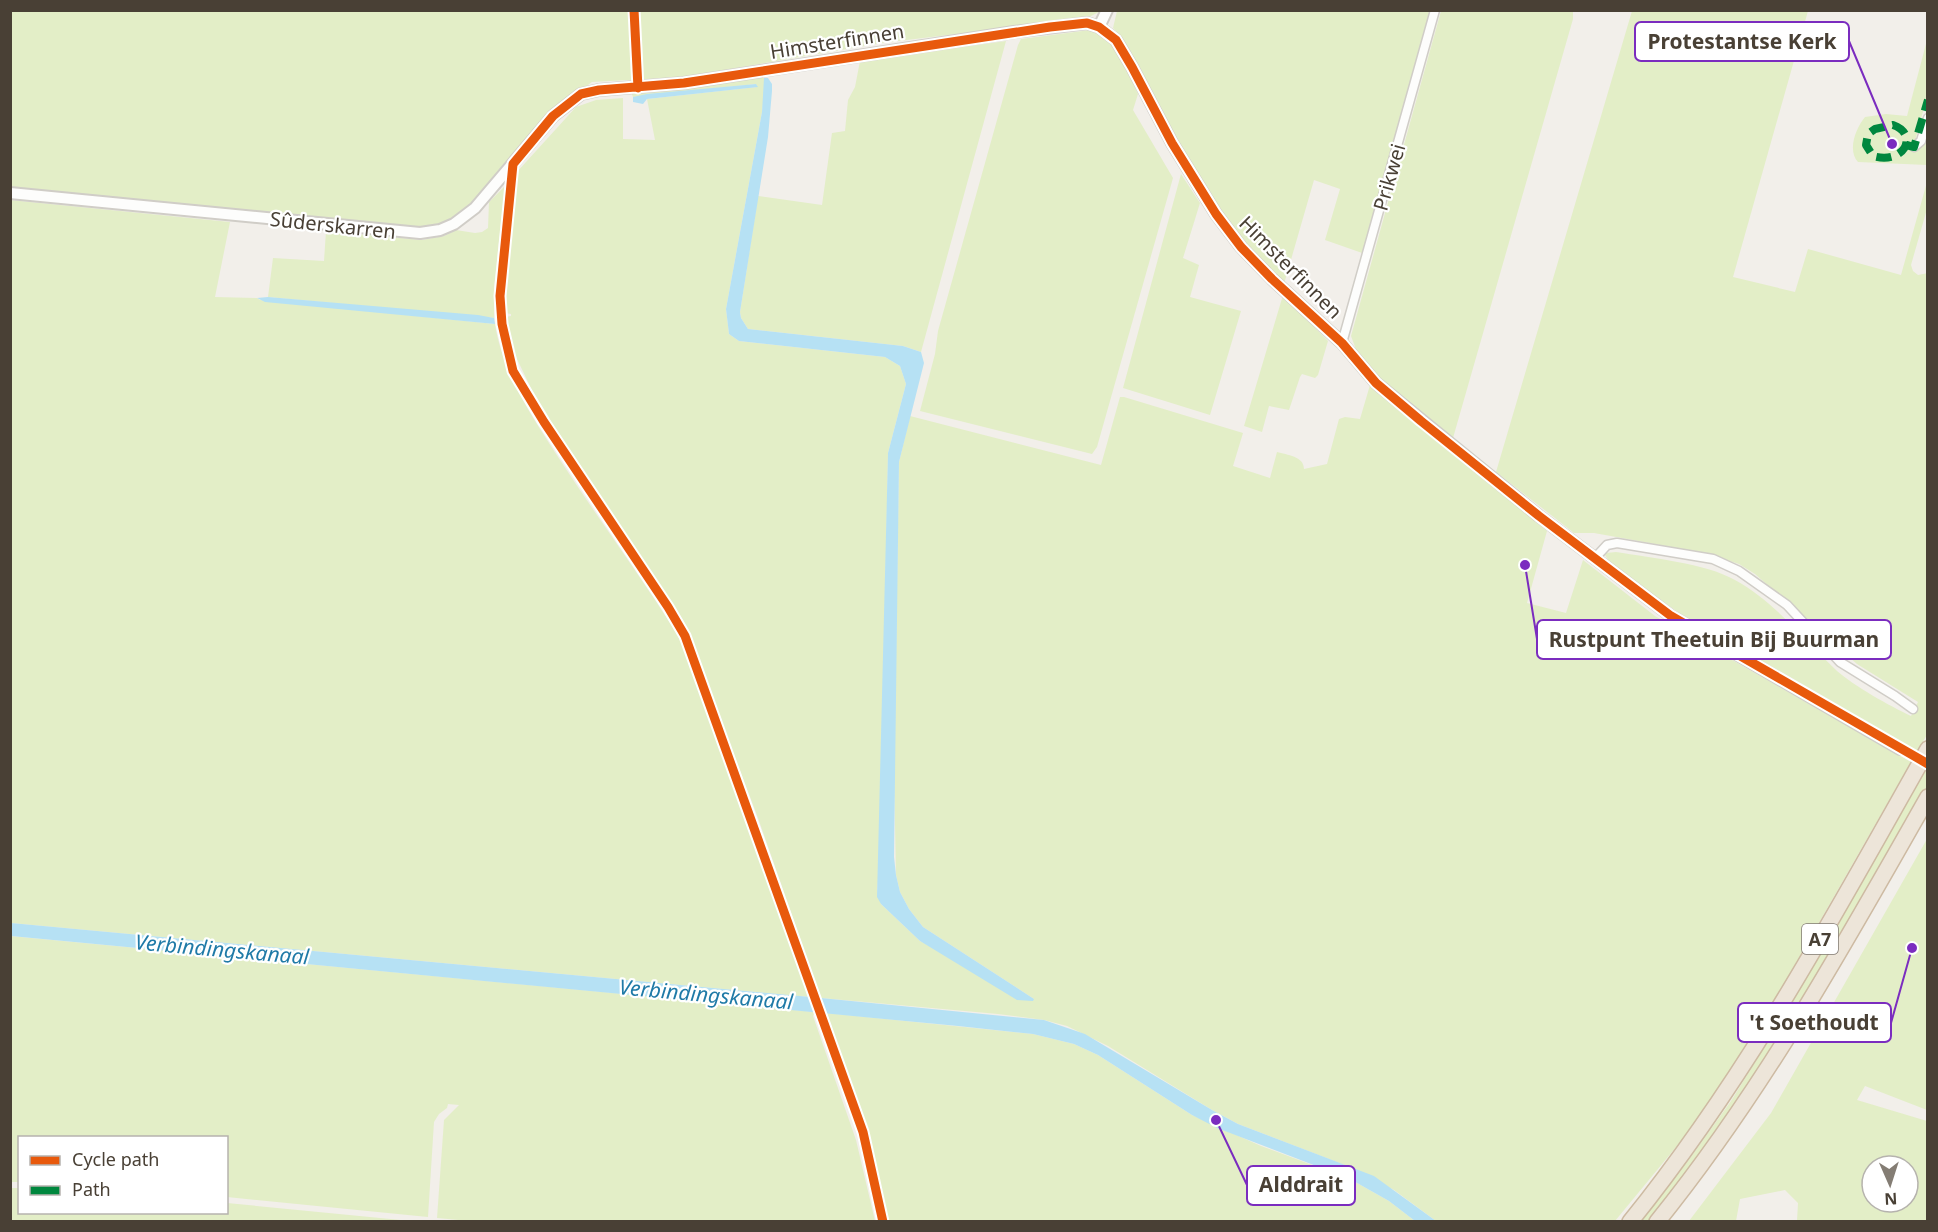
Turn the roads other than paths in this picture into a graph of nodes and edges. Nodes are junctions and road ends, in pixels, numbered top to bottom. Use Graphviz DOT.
graph roads {
  1 [pos="1107,10"];
  2 [pos="1435,10"];
  3 [pos="1099,27"];
  4 [pos="599,90"];
  5 [pos="1928,117"];
  6 [pos="1914,147"];
  7 [pos="10,194"];
  8 [pos="1342,344"];
  9 [pos="1596,558"];
  10 [pos="1914,709"];
  11 [pos="1900,749"];
  12 [pos="1928,750"];
  13 [pos="1928,797"];
  14 [pos="1630,1221"];
  15 [pos="1657,1221"];
  1 -- 3 [label="street"];
  2 -- 8 [label="street, Prikwei"];
  3 -- 4 [label="street, Himsterfinnen"];
  3 -- 8 [label="street, Himsterfinnen"];
  4 -- 7 [label="street, Sûderskarren"];
  5 -- 6 [label="street"];
  8 -- 9 [label="street, Himsterfinnen"];
  9 -- 10 [label="street"];
  9 -- 11 [label="street, Himsterfinnen"];
  12 -- 14 [label="highway, A7"];
  13 -- 15 [label="highway, A7"];
}
